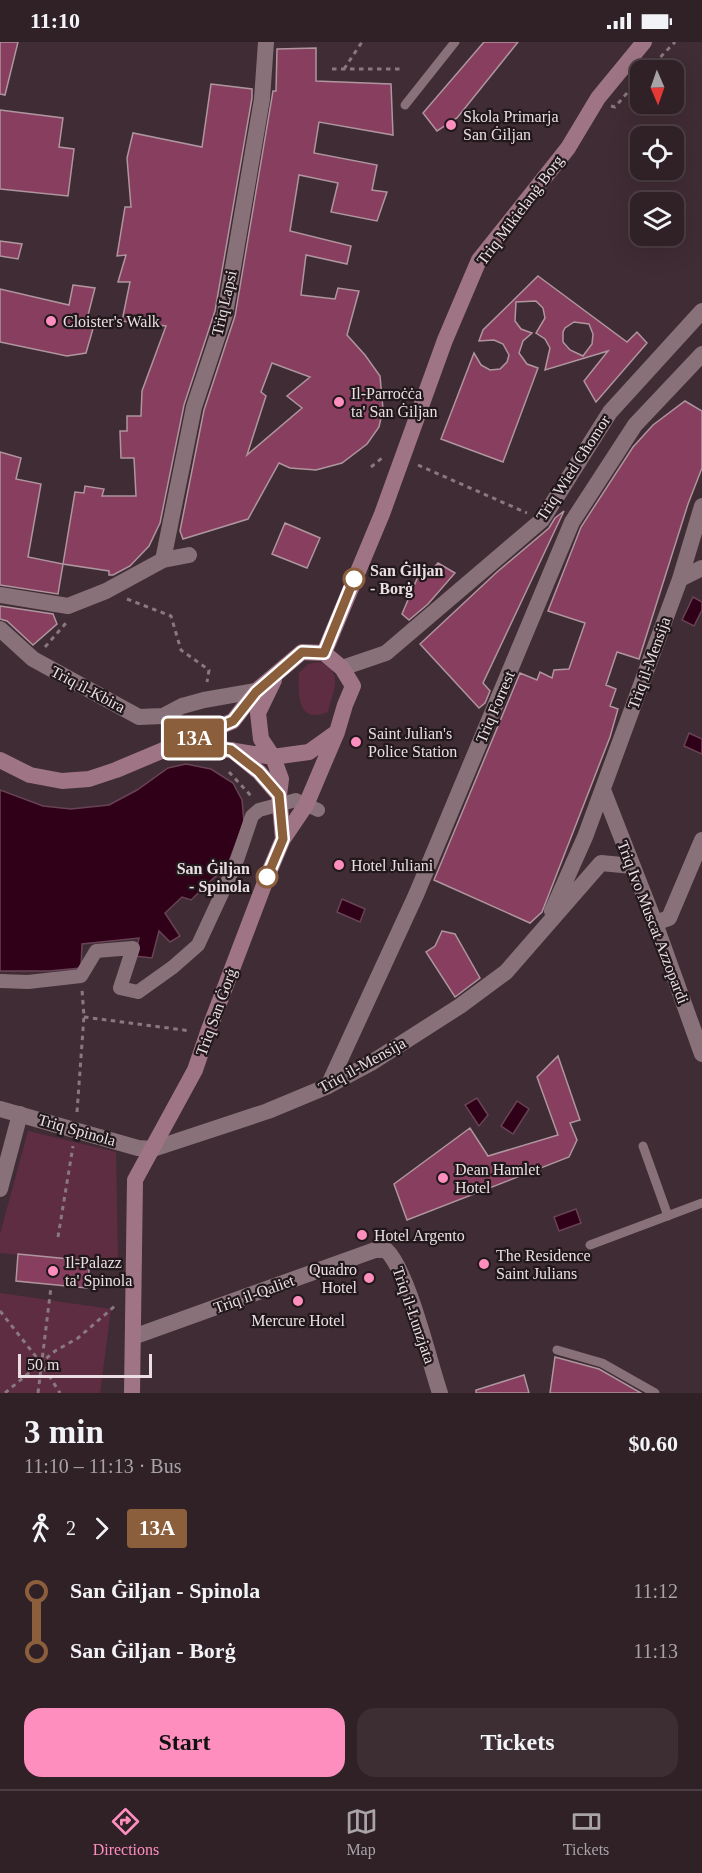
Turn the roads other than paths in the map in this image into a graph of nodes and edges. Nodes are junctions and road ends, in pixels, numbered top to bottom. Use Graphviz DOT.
graph roads {
  1 [pos="266,42"];
  2 [pos="455,42"];
  3 [pos="644,42"];
  4 [pos="405,105"];
  5 [pos="702,311"];
  6 [pos="702,354"];
  7 [pos="702,506"];
  8 [pos="542,519"];
  9 [pos="572,522"];
  10 [pos="189,555"];
  11 [pos="163,560"];
  12 [pos="702,568"];
  13 [pos="680,579"];
  14 [pos="0,595"];
  15 [pos="0,629"];
  16 [pos="324,653"];
  17 [pos="342,668"];
  18 [pos="276,676"];
  19 [pos="256,692"];
  20 [pos="338,732"];
  21 [pos="169,748"];
  22 [pos="231,750"];
  23 [pos="273,757"];
  24 [pos="0,760"];
  25 [pos="603,790"];
  26 [pos="280,800"];
  27 [pos="312,807"];
  28 [pos="283,839"];
  29 [pos="702,840"];
  30 [pos="578,854"];
  31 [pos="601,863"];
  32 [pos="632,866"];
  33 [pos="655,923"];
  34 [pos="542,931"];
  35 [pos="0,981"];
  36 [pos="702,1054"];
  37 [pos="328,1086"];
  38 [pos="0,1109"];
  39 [pos="20,1114"];
  40 [pos="643,1146"];
  41 [pos="153,1149"];
  42 [pos="0,1189"];
  43 [pos="702,1203"];
  44 [pos="668,1216"];
  45 [pos="590,1245"];
  46 [pos="375,1250"];
  47 [pos="134,1337"];
  48 [pos="557,1350"];
  49 [pos="132,1393"];
  50 [pos="440,1393"];
  51 [pos="655,1393"];
  1 -- 11 [label="street, Triq Lapsi"];
  2 -- 4 [label="lane"];
  3 -- 16 [label="main road, Triq Mikielanġ Borg"];
  5 -- 8 [label="street, Triq Wied Għomor"];
  6 -- 9 [label="street, Triq Forrest"];
  7 -- 13 [label="street, Triq il-Mensija"];
  8 -- 9 [label="street"];
  8 -- 17 [label="street, Triq Wied Għomor"];
  9 -- 37 [label="street, Triq Forrest"];
  10 -- 11 [label="street"];
  11 -- 14 [label="street"];
  12 -- 13 [label="street"];
  13 -- 25 [label="street, Triq il-Mensija"];
  15 -- 19 [label="street, Triq il-Kbira"];
  16 -- 17 [label="main road"];
  16 -- 18 [label="main road"];
  17 -- 20 [label="main road, Triq San Ġorġ"];
  18 -- 19 [label="main road"];
  18 -- 23 [label="main road"];
  19 -- 21 [label="main road"];
  20 -- 23 [label="main road"];
  20 -- 27 [label="main road, Triq San Ġorġ"];
  21 -- 22 [label="main road"];
  21 -- 24 [label="main road"];
  22 -- 23 [label="main road"];
  22 -- 26 [label="main road"];
  23 -- 26 [label="main road"];
  25 -- 30 [label="street, Triq il-Mensija"];
  25 -- 32 [label="street, Triq Ivo Muscat Azzopardi"];
  26 -- 27 [label="street"];
  26 -- 28 [label="main road"];
  26 -- 35 [label="street"];
  27 -- 28 [label="main road, Triq San Ġorġ"];
  28 -- 41 [label="main road, Triq San Ġorġ"];
  29 -- 33 [label="street"];
  30 -- 31 [label="street"];
  30 -- 34 [label="street, Triq il-Mensija"];
  31 -- 32 [label="street"];
  31 -- 34 [label="street, Triq il-Mensija"];
  32 -- 33 [label="street, Triq Ivo Muscat Azzopardi"];
  33 -- 36 [label="street, Triq Ivo Muscat Azzopardi"];
  34 -- 37 [label="street, Triq il-Mensija"];
  37 -- 41 [label="street, Triq il-Mensija"];
  38 -- 39 [label="street, Triq Spinola"];
  39 -- 41 [label="street, Triq Spinola"];
  39 -- 42 [label="street"];
  40 -- 44 [label="lane"];
  41 -- 47 [label="main road, Triq San Ġorġ"];
  43 -- 44 [label="lane"];
  44 -- 45 [label="lane"];
  46 -- 47 [label="street, Triq il-Qaliet"];
  46 -- 50 [label="street, Triq il-Lunzjata"];
  47 -- 49 [label="main road, Triq San Ġorġ"];
  48 -- 51 [label="lane"];
}
